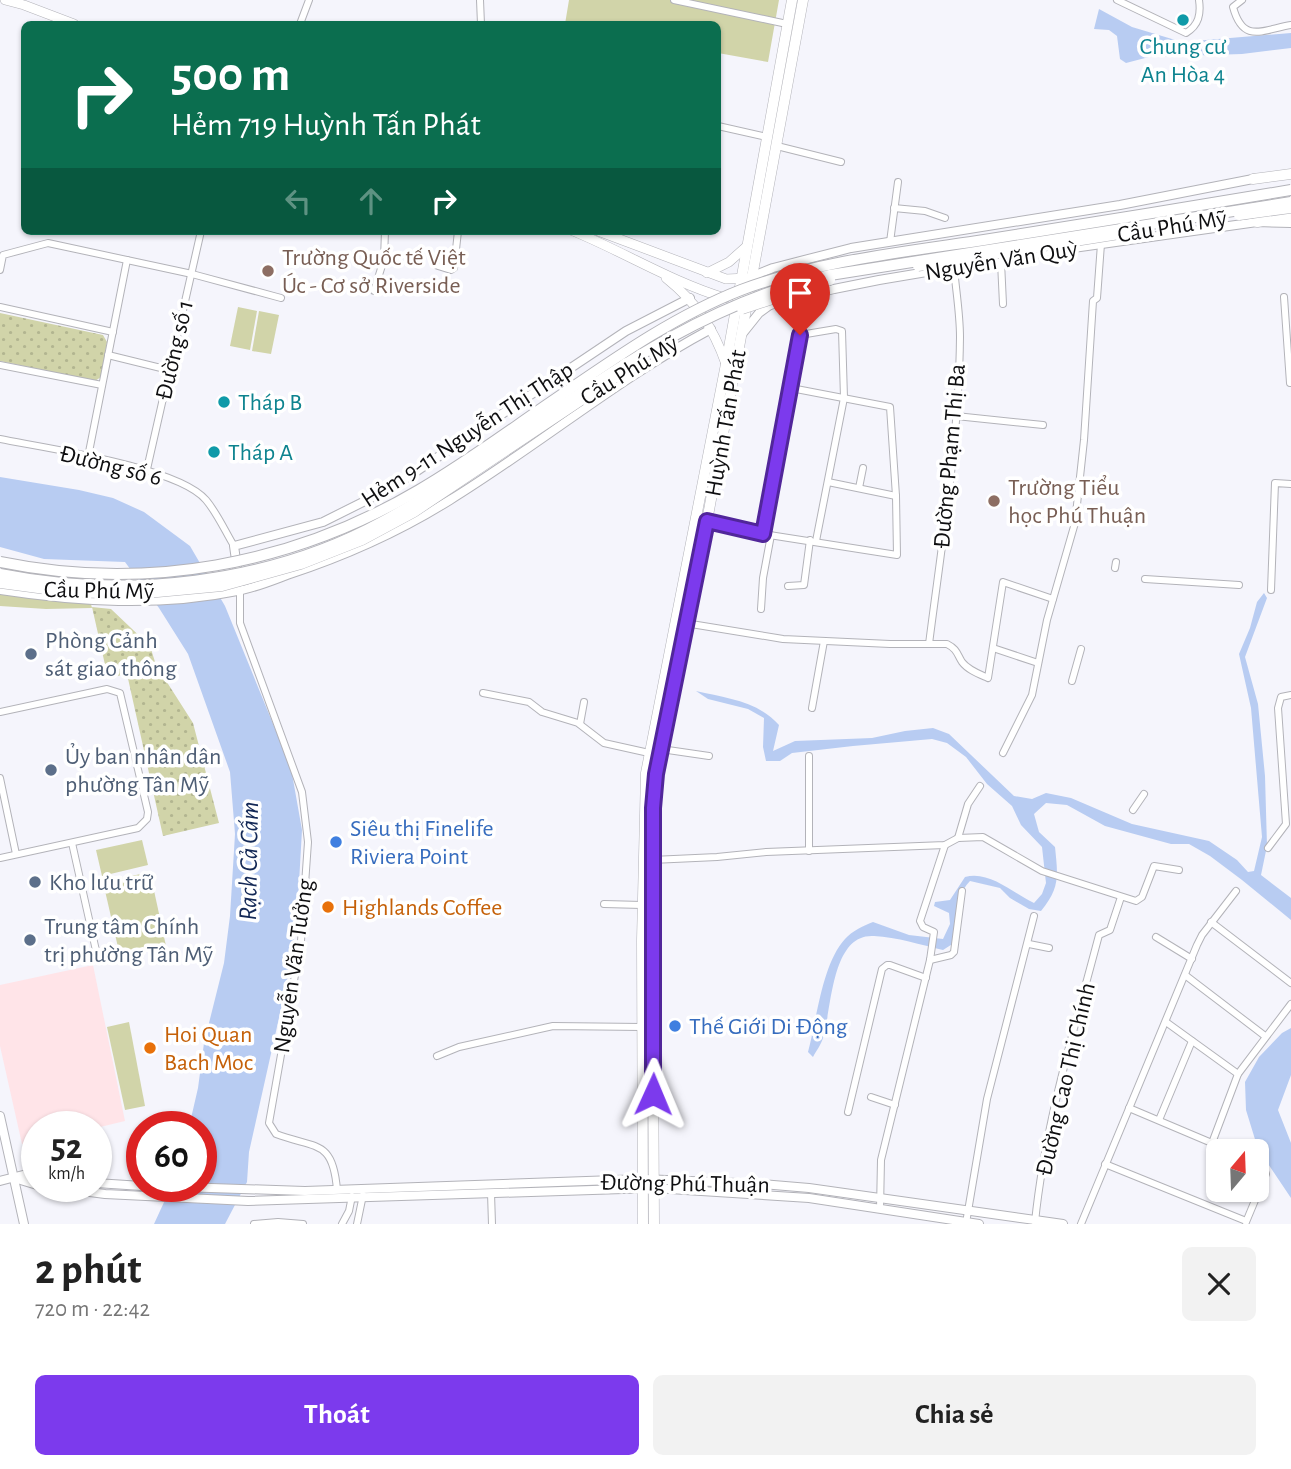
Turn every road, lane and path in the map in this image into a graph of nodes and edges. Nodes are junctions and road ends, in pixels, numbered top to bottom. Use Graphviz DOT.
graph roads {
  1 [pos="5,0"];
  2 [pos="309,0"];
  3 [pos="480,0"];
  4 [pos="674,0"];
  5 [pos="792,0"];
  6 [pos="803,0"];
  7 [pos="1117,0"];
  8 [pos="1199,0"];
  9 [pos="1242,0"];
  10 [pos="21,2"];
  11 [pos="67,21"];
  12 [pos="301,21"];
  13 [pos="481,21"];
  14 [pos="1291,25"];
  15 [pos="786,29"];
  16 [pos="797,36"];
  17 [pos="721,127"];
  18 [pos="766,137"];
  19 [pos="777,146"];
  20 [pos="841,162"];
  21 [pos="1291,168"];
  22 [pos="1291,174"];
  23 [pos="1253,179"];
  24 [pos="759,180"];
  25 [pos="770,182"];
  26 [pos="898,182"];
  27 [pos="1291,189"];
  28 [pos="1143,201"];
  29 [pos="1291,205"];
  30 [pos="894,208"];
  31 [pos="1291,215"];
  32 [pos="945,218"];
  33 [pos="1257,222"];
  34 [pos="1291,223"];
  35 [pos="197,235"];
  36 [pos="384,235"];
  37 [pos="458,235"];
  38 [pos="582,235"];
  39 [pos="608,235"];
  40 [pos="1150,236"];
  41 [pos="890,242"];
  42 [pos="1101,244"];
  43 [pos="747,246"];
  44 [pos="646,250"];
  45 [pos="758,251"];
  46 [pos="127,260"];
  47 [pos="642,261"];
  48 [pos="1001,261"];
  49 [pos="438,266"];
  50 [pos="773,268"];
  51 [pos="954,268"];
  52 [pos="0,270"];
  53 [pos="656,270"];
  54 [pos="707,273"];
  55 [pos="191,274"];
  56 [pos="753,276"];
  57 [pos="741,279"];
  58 [pos="374,291"];
  59 [pos="807,297"];
  60 [pos="1284,297"];
  61 [pos="281,298"];
  62 [pos="690,298"];
  63 [pos="743,303"];
  64 [pos="1003,304"];
  65 [pos="770,305"];
  66 [pos="0,307"];
  67 [pos="712,330"];
  68 [pos="113,332"];
  69 [pos="741,335"];
  70 [pos="800,335"];
  71 [pos="108,355"];
  72 [pos="0,365"];
  73 [pos="731,365"];
  74 [pos="169,370"];
  75 [pos="1290,370"];
  76 [pos="1290,383"];
  77 [pos="102,385"];
  78 [pos="790,388"];
  79 [pos="844,398"];
  80 [pos="956,416"];
  81 [pos="1043,425"];
  82 [pos="0,439"];
  83 [pos="88,457"];
  84 [pos="863,468"];
  85 [pos="147,469"];
  86 [pos="828,482"];
  87 [pos="1291,484"];
  88 [pos="859,488"];
  89 [pos="897,496"];
  90 [pos="695,518"];
  91 [pos="707,521"];
  92 [pos="767,535"];
  93 [pos="813,541"];
  94 [pos="234,546"];
  95 [pos="0,560"];
  96 [pos="0,574"];
  97 [pos="1146,579"];
  98 [pos="0,583"];
  99 [pos="1239,585"];
  100 [pos="788,586"];
  101 [pos="0,590"];
  102 [pos="1270,590"];
  103 [pos="240,594"];
  104 [pos="1054,599"];
  105 [pos="761,609"];
  106 [pos="685,623"];
  107 [pos="824,641"];
  108 [pos="676,644"];
  109 [pos="929,644"];
  110 [pos="993,648"];
  111 [pos="1081,649"];
  112 [pos="1038,663"];
  113 [pos="1072,681"];
  114 [pos="483,693"];
  115 [pos="1291,695"];
  116 [pos="584,702"];
  117 [pos="812,708"];
  118 [pos="0,712"];
  119 [pos="580,724"];
  120 [pos="661,749"];
  121 [pos="1003,752"];
  122 [pos="649,753"];
  123 [pos="709,756"];
  124 [pos="809,756"];
  125 [pos="0,778"];
  126 [pos="980,786"];
  127 [pos="1144,794"];
  128 [pos="1133,810"];
  129 [pos="958,838"];
  130 [pos="72,843"];
  131 [pos="945,845"];
  132 [pos="1268,848"];
  133 [pos="810,850"];
  134 [pos="16,854"];
  135 [pos="0,858"];
  136 [pos="649,866"];
  137 [pos="1179,870"];
  138 [pos="962,891"];
  139 [pos="1236,891"];
  140 [pos="1121,897"];
  141 [pos="604,904"];
  142 [pos="642,905"];
  143 [pos="1034,916"];
  144 [pos="1211,922"];
  145 [pos="1156,937"];
  146 [pos="1029,943"];
  147 [pos="1049,948"];
  148 [pos="97,955"];
  149 [pos="931,956"];
  150 [pos="1192,958"];
  151 [pos="1185,975"];
  152 [pos="926,978"];
  153 [pos="1291,983"];
  154 [pos="1291,1003"];
  155 [pos="1166,1021"];
  156 [pos="653,1024"];
  157 [pos="642,1027"];
  158 [pos="1265,1035"];
  159 [pos="1192,1041"];
  160 [pos="437,1056"];
  161 [pos="1238,1074"];
  162 [pos="871,1097"];
  163 [pos="895,1104"];
  164 [pos="1129,1108"];
  165 [pos="848,1112"];
  166 [pos="0,1116"];
  167 [pos="1159,1120"];
  168 [pos="1214,1139"];
  169 [pos="1206,1140"];
  170 [pos="1105,1164"];
  171 [pos="21,1176"];
  172 [pos="14,1178"];
  173 [pos="21,1180"];
  174 [pos="0,1181"];
  175 [pos="649,1184"];
  176 [pos="112,1189"];
  177 [pos="352,1189"];
  178 [pos="364,1189"];
  179 [pos="217,1190"];
  180 [pos="337,1190"];
  181 [pos="491,1193"];
  182 [pos="305,1196"];
  183 [pos="351,1199"];
  184 [pos="363,1199"];
  185 [pos="1255,1202"];
  186 [pos="880,1204"];
  187 [pos="967,1212"];
  188 [pos="1035,1222"];
  189 [pos="966,1223"];
  190 [pos="1246,1223"];
  191 [pos="24,1224"];
  192 [pos="254,1224"];
  193 [pos="303,1224"];
  194 [pos="342,1224"];
  195 [pos="356,1224"];
  196 [pos="492,1224"];
  197 [pos="643,1224"];
  198 [pos="654,1224"];
  199 [pos="979,1224"];
  200 [pos="1063,1224"];
  201 [pos="1081,1224"];
  1 -- 10 [label="main road"];
  2 -- 12 [label="street"];
  3 -- 13 [label="street"];
  4 -- 15 [label="street"];
  5 -- 15 [label="main road, Huỳnh Tấn Phát"];
  6 -- 16 [label="main road, Huỳnh Tấn Phát"];
  7 -- 8 [label="street"];
  9 -- 14 [label="street"];
  10 -- 11 [label="main road"];
  15 -- 16 [label="main road"];
  15 -- 18 [label="main road, Huỳnh Tấn Phát"];
  16 -- 19 [label="main road, Huỳnh Tấn Phát"];
  17 -- 18 [label="street"];
  18 -- 24 [label="main road, Huỳnh Tấn Phát"];
  19 -- 20 [label="street"];
  19 -- 25 [label="main road, Huỳnh Tấn Phát"];
  21 -- 23 [label="street, Nguyễn Văn Quỳ"];
  22 -- 23 [label="main road, Nguyễn Văn Quỳ"];
  23 -- 28 [label="street, Nguyễn Văn Quỳ"];
  24 -- 25 [label="main road"];
  24 -- 43 [label="main road, Huỳnh Tấn Phát"];
  25 -- 45 [label="main road, Huỳnh Tấn Phát"];
  26 -- 30 [label="street"];
  27 -- 95 [label="highway, Cầu Phú Mỹ, bridge"];
  28 -- 40 [label="street"];
  28 -- 41 [label="street, Nguyễn Văn Quỳ"];
  29 -- 96 [label="highway, Cầu Phú Mỹ, bridge"];
  29 -- 98 [label="main road, Cầu Phú Mỹ, bridge"];
  30 -- 32 [label="street"];
  30 -- 41 [label="street"];
  31 -- 33 [label="main road, Nguyễn Văn Quỳ"];
  33 -- 34 [label="street, Nguyễn Văn Quỳ"];
  33 -- 40 [label="street, Nguyễn Văn Quỳ"];
  35 -- 55 [label="street, Đường số 1"];
  36 -- 58 [label="street"];
  37 -- 49 [label="street"];
  38 -- 47 [label="main road"];
  39 -- 44 [label="main road"];
  40 -- 42 [label="street, Nguyễn Văn Quỳ"];
  41 -- 50 [label="street, Nguyễn Văn Quỳ"];
  42 -- 48 [label="street, Nguyễn Văn Quỳ"];
  42 -- 104 [label="street"];
  43 -- 54 [label="main road"];
  43 -- 57 [label="main road, Huỳnh Tấn Phát"];
  44 -- 47 [label="main road"];
  44 -- 54 [label="main road"];
  45 -- 50 [label="street"];
  45 -- 56 [label="main road, Huỳnh Tấn Phát"];
  46 -- 52 [label="street"];
  46 -- 55 [label="street"];
  46 -- 68 [label="street"];
  47 -- 53 [label="main road"];
  48 -- 51 [label="street, Nguyễn Văn Quỳ"];
  48 -- 64 [label="street"];
  50 -- 56 [label="street, Nguyễn Văn Quỳ"];
  51 -- 59 [label="street, Nguyễn Văn Quỳ"];
  51 -- 80 [label="street, Đường Phạm Thị Ba"];
  53 -- 62 [label="main road"];
  53 -- 63 [label="main road"];
  54 -- 57 [label="main road"];
  55 -- 61 [label="street"];
  55 -- 74 [label="street, Đường số 1"];
  56 -- 57 [label="main road"];
  56 -- 63 [label="main road, Huỳnh Tấn Phát"];
  57 -- 63 [label="main road, Huỳnh Tấn Phát"];
  59 -- 65 [label="street, Nguyễn Văn Quỳ"];
  59 -- 70 [label="street"];
  60 -- 75 [label="street"];
  62 -- 67 [label="main road"];
  62 -- 94 [label="street, Hẻm 9-11 Nguyễn Thị Thập"];
  63 -- 65 [label="street, Nguyễn Văn Quỳ"];
  63 -- 69 [label="main road, Huỳnh Tấn Phát"];
  63 -- 73 [label="main road, Huỳnh Tấn Phát"];
  65 -- 69 [label="street"];
  66 -- 68 [label="street"];
  67 -- 73 [label="main road"];
  67 -- 103 [label="street"];
  68 -- 71 [label="street"];
  69 -- 73 [label="main road, Huỳnh Tấn Phát"];
  70 -- 78 [label="street"];
  70 -- 79 [label="street"];
  71 -- 74 [label="street"];
  71 -- 77 [label="street"];
  72 -- 77 [label="street"];
  73 -- 90 [label="main road, Huỳnh Tấn Phát"];
  73 -- 91 [label="main road, Huỳnh Tấn Phát"];
  74 -- 85 [label="street, Đường số 1"];
  75 -- 76 [label="street"];
  77 -- 83 [label="street"];
  78 -- 79 [label="street"];
  78 -- 92 [label="street"];
  79 -- 86 [label="street"];
  79 -- 89 [label="street"];
  80 -- 81 [label="street"];
  80 -- 109 [label="street, Đường Phạm Thị Ba"];
  82 -- 83 [label="street, Đường số 6"];
  83 -- 85 [label="street, Đường số 6"];
  84 -- 88 [label="street"];
  85 -- 94 [label="street, Đường số 6"];
  86 -- 88 [label="street"];
  86 -- 93 [label="street"];
  87 -- 102 [label="street"];
  88 -- 89 [label="street"];
  89 -- 93 [label="street"];
  90 -- 91 [label="street"];
  90 -- 108 [label="main road, Huỳnh Tấn Phát"];
  91 -- 92 [label="street"];
  91 -- 106 [label="main road, Huỳnh Tấn Phát"];
  92 -- 93 [label="street"];
  92 -- 105 [label="street"];
  93 -- 100 [label="street"];
  94 -- 103 [label="street"];
  97 -- 99 [label="street"];
  101 -- 103 [label="street"];
  103 -- 180 [label="street, Nguyễn Văn Tưởng"];
  104 -- 110 [label="street"];
  104 -- 112 [label="street"];
  106 -- 107 [label="street"];
  106 -- 108 [label="main road, Huỳnh Tấn Phát"];
  107 -- 109 [label="street"];
  107 -- 117 [label="street"];
  108 -- 120 [label="main road, Huỳnh Tấn Phát"];
  108 -- 122 [label="main road, Huỳnh Tấn Phát"];
  109 -- 110 [label="street"];
  110 -- 112 [label="street"];
  111 -- 113 [label="street"];
  112 -- 121 [label="street"];
  114 -- 119 [label="street"];
  115 -- 132 [label="street"];
  116 -- 119 [label="street"];
  118 -- 130 [label="street"];
  119 -- 122 [label="street"];
  120 -- 123 [label="street"];
  120 -- 136 [label="main road, Huỳnh Tấn Phát"];
  122 -- 136 [label="main road, Huỳnh Tấn Phát"];
  124 -- 133 [label="street"];
  125 -- 134 [label="street"];
  126 -- 129 [label="street"];
  127 -- 128 [label="street"];
  129 -- 131 [label="street"];
  129 -- 140 [label="street"];
  130 -- 134 [label="street"];
  130 -- 148 [label="street"];
  131 -- 133 [label="street"];
  131 -- 149 [label="street"];
  133 -- 136 [label="street"];
  134 -- 135 [label="street"];
  136 -- 142 [label="main road, Huỳnh Tấn Phát"];
  136 -- 156 [label="main road, Huỳnh Tấn Phát"];
  137 -- 140 [label="street"];
  138 -- 149 [label="street"];
  139 -- 144 [label="street"];
  140 -- 188 [label="street, Đường Cao Thị Chính"];
  141 -- 142 [label="street"];
  142 -- 157 [label="main road, Huỳnh Tấn Phát"];
  143 -- 146 [label="street"];
  144 -- 150 [label="street"];
  144 -- 153 [label="street"];
  145 -- 150 [label="street"];
  146 -- 147 [label="street"];
  146 -- 187 [label="street"];
  149 -- 152 [label="street"];
  150 -- 151 [label="street"];
  151 -- 155 [label="street"];
  151 -- 158 [label="street"];
  152 -- 163 [label="street"];
  152 -- 165 [label="street"];
  154 -- 158 [label="street"];
  155 -- 159 [label="street"];
  155 -- 164 [label="street"];
  156 -- 157 [label="main road"];
  156 -- 175 [label="main road, Huỳnh Tấn Phát"];
  157 -- 160 [label="street"];
  157 -- 175 [label="main road, Huỳnh Tấn Phát"];
  158 -- 161 [label="street"];
  159 -- 161 [label="street"];
  159 -- 167 [label="street"];
  161 -- 168 [label="street"];
  162 -- 163 [label="street"];
  163 -- 186 [label="street"];
  164 -- 167 [label="street"];
  164 -- 170 [label="street"];
  166 -- 172 [label="street"];
  167 -- 169 [label="street"];
  170 -- 190 [label="street"];
  170 -- 201 [label="street"];
  171 -- 172 [label="street"];
  172 -- 173 [label="street"];
  172 -- 174 [label="street"];
  172 -- 191 [label="street"];
  175 -- 178 [label="street, Đường Phú Thuận"];
  175 -- 181 [label="street, Đường Phú Thuận"];
  175 -- 186 [label="street, Đường Phú Thuận"];
  175 -- 197 [label="main road, Huỳnh Tấn Phát"];
  175 -- 198 [label="main road, Huỳnh Tấn Phát"];
  176 -- 182 [label="street"];
  177 -- 178 [label="street, Đường Phú Thuận"];
  177 -- 180 [label="street, Đường Phú Thuận"];
  177 -- 183 [label="street"];
  178 -- 184 [label="street"];
  179 -- 182 [label="street"];
  180 -- 182 [label="street, Đường Phú Thuận"];
  181 -- 184 [label="street, Đường Phú Thuận"];
  181 -- 196 [label="street"];
  182 -- 183 [label="street, Đường Phú Thuận"];
  183 -- 184 [label="street, Đường Phú Thuận"];
  183 -- 194 [label="street"];
  184 -- 195 [label="street"];
  185 -- 190 [label="street"];
  186 -- 187 [label="street, Đường Phú Thuận"];
  186 -- 189 [label="street, Đường Phú Thuận"];
  187 -- 188 [label="street, Đường Phú Thuận"];
  187 -- 189 [label="street"];
  188 -- 200 [label="street, Đường Phú Thuận"];
  189 -- 199 [label="street, Đường Phú Thuận"];
  192 -- 193 [label="street"];
}
